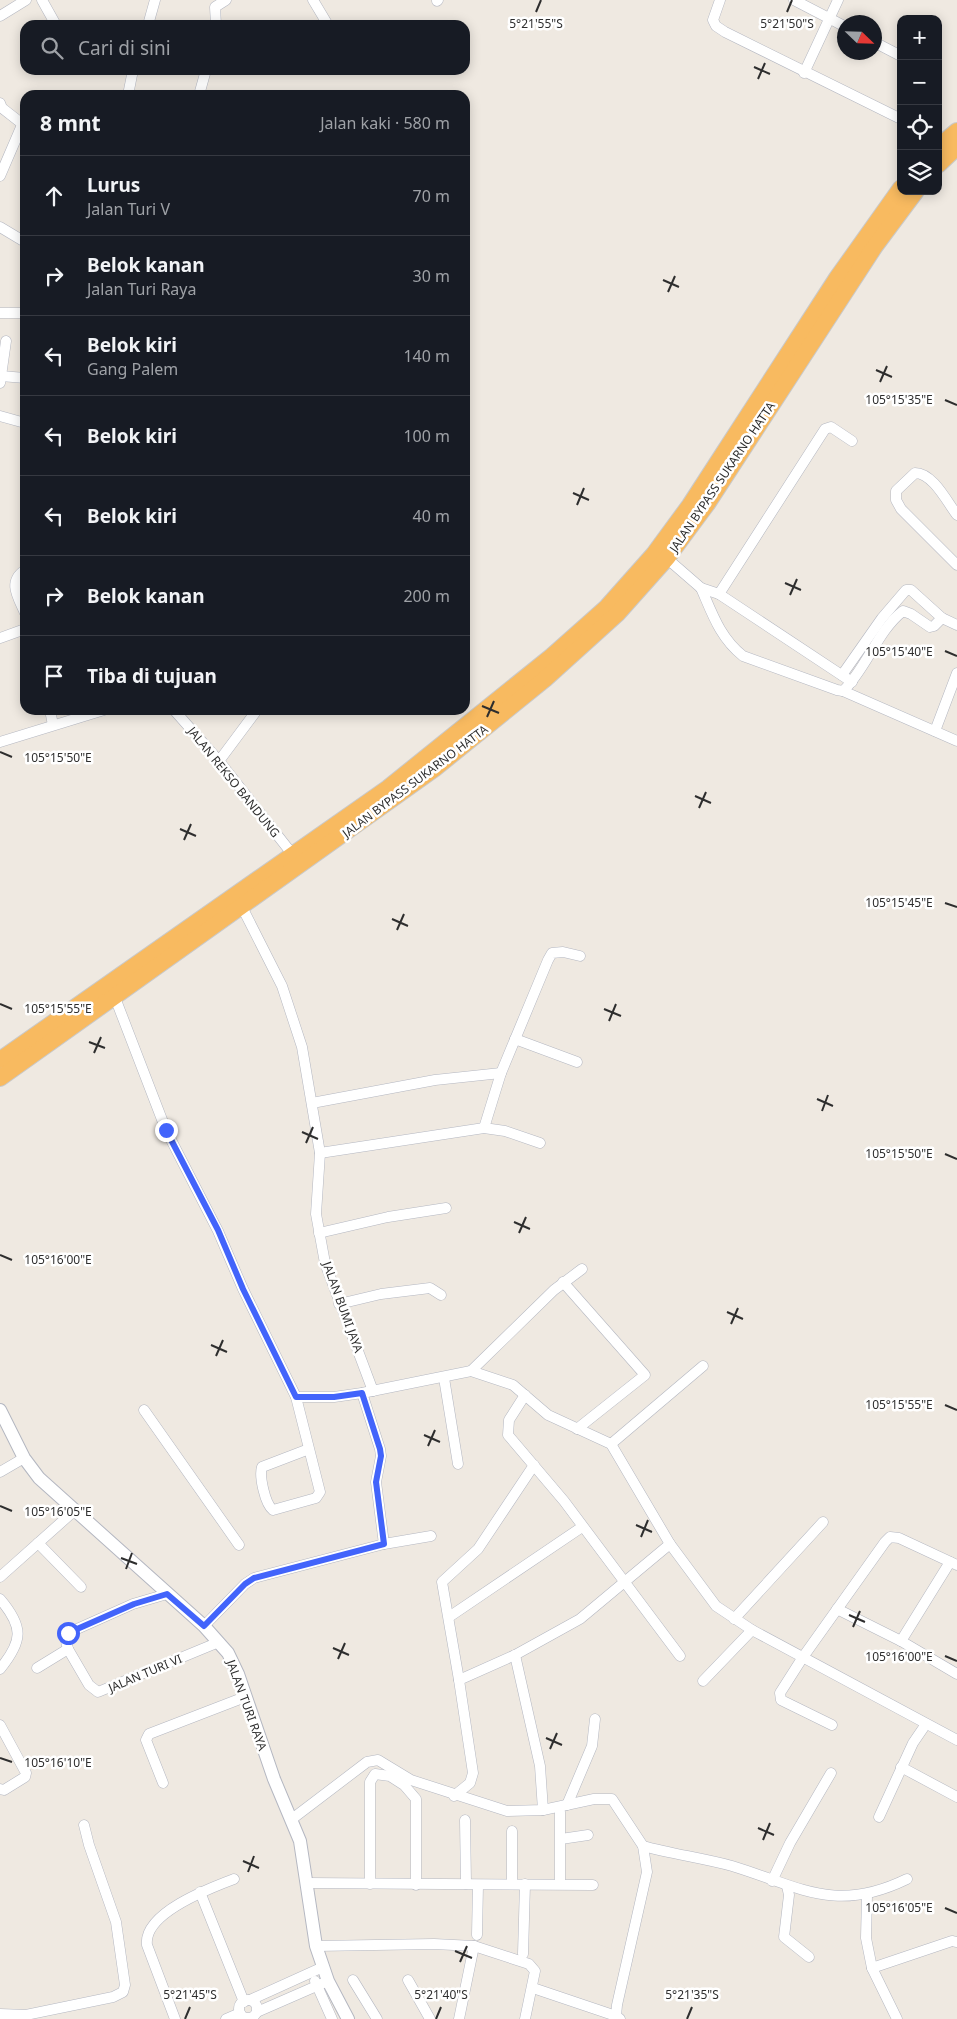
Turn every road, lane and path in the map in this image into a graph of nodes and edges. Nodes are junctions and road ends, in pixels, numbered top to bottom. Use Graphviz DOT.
graph roads {
  1 [pos="26,0"];
  2 [pos="42,0"];
  3 [pos="155,0"];
  4 [pos="226,0"];
  5 [pos="313,0"];
  6 [pos="720,0"];
  7 [pos="794,0"];
  8 [pos="838,0"];
  9 [pos="0,16"];
  10 [pos="830,18"];
  11 [pos="53,20"];
  12 [pos="149,20"];
  13 [pos="216,20"];
  14 [pos="325,20"];
  15 [pos="837,22"];
  16 [pos="882,46"];
  17 [pos="897,54"];
  18 [pos="804,73"];
  19 [pos="132,75"];
  20 [pos="205,75"];
  21 [pos="129,90"];
  22 [pos="200,90"];
  23 [pos="1,109"];
  24 [pos="897,117"];
  25 [pos="20,122"];
  26 [pos="20,134"];
  27 [pos="947,141"];
  28 [pos="942,154"];
  29 [pos="0,176"];
  30 [pos="897,194"];
  31 [pos="913,195"];
  32 [pos="0,227"];
  33 [pos="20,239"];
  34 [pos="839,288"];
  35 [pos="0,313"];
  36 [pos="20,313"];
  37 [pos="6,341"];
  38 [pos="20,378"];
  39 [pos="0,379"];
  40 [pos="0,416"];
  41 [pos="20,422"];
  42 [pos="852,441"];
  43 [pos="957,515"];
  44 [pos="662,554"];
  45 [pos="957,565"];
  46 [pos="20,574"];
  47 [pos="701,588"];
  48 [pos="719,594"];
  49 [pos="20,601"];
  50 [pos="942,618"];
  51 [pos="957,625"];
  52 [pos="20,631"];
  53 [pos="0,638"];
  54 [pos="957,672"];
  55 [pos="842,675"];
  56 [pos="852,682"];
  57 [pos="843,691"];
  58 [pos="51,715"];
  59 [pos="87,715"];
  60 [pos="178,715"];
  61 [pos="253,715"];
  62 [pos="53,725"];
  63 [pos="935,731"];
  64 [pos="957,741"];
  65 [pos="0,742"];
  66 [pos="219,761"];
  67 [pos="293,855"];
  68 [pos="242,907"];
  69 [pos="580,956"];
  70 [pos="114,995"];
  71 [pos="515,1039"];
  72 [pos="0,1060"];
  73 [pos="577,1062"];
  74 [pos="501,1073"];
  75 [pos="0,1078"];
  76 [pos="312,1103"];
  77 [pos="484,1128"];
  78 [pos="540,1143"];
  79 [pos="320,1153"];
  80 [pos="446,1208"];
  81 [pos="319,1233"];
  82 [pos="582,1269"];
  83 [pos="563,1282"];
  84 [pos="441,1295"];
  85 [pos="339,1304"];
  86 [pos="703,1366"];
  87 [pos="472,1371"];
  88 [pos="444,1378"];
  89 [pos="368,1392"];
  90 [pos="525,1395"];
  91 [pos="296,1397"];
  92 [pos="0,1410"];
  93 [pos="144,1410"];
  94 [pos="577,1429"];
  95 [pos="611,1444"];
  96 [pos="309,1449"];
  97 [pos="24,1458"];
  98 [pos="458,1464"];
  99 [pos="534,1465"];
  100 [pos="0,1472"];
  101 [pos="74,1511"];
  102 [pos="823,1522"];
  103 [pos="582,1527"];
  104 [pos="430,1536"];
  105 [pos="38,1543"];
  106 [pos="384,1544"];
  107 [pos="670,1544"];
  108 [pos="239,1545"];
  109 [pos="953,1564"];
  110 [pos="0,1577"];
  111 [pos="625,1583"];
  112 [pos="80,1587"];
  113 [pos="167,1594"];
  114 [pos="0,1599"];
  115 [pos="838,1610"];
  116 [pos="449,1617"];
  117 [pos="734,1619"];
  118 [pos="204,1626"];
  119 [pos="752,1630"];
  120 [pos="901,1641"];
  121 [pos="219,1642"];
  122 [pos="68,1649"];
  123 [pos="515,1655"];
  124 [pos="680,1656"];
  125 [pos="803,1657"];
  126 [pos="0,1668"];
  127 [pos="37,1668"];
  128 [pos="957,1674"];
  129 [pos="459,1680"];
  130 [pos="703,1681"];
  131 [pos="245,1697"];
  132 [pos="594,1719"];
  133 [pos="926,1724"];
  134 [pos="0,1725"];
  135 [pos="832,1725"];
  136 [pos="957,1740"];
  137 [pos="901,1767"];
  138 [pos="831,1773"];
  139 [pos="163,1783"];
  140 [pos="0,1789"];
  141 [pos="454,1796"];
  142 [pos="957,1797"];
  143 [pos="564,1808"];
  144 [pos="543,1810"];
  145 [pos="879,1817"];
  146 [pos="292,1819"];
  147 [pos="464,1820"];
  148 [pos="84,1825"];
  149 [pos="512,1831"];
  150 [pos="588,1835"];
  151 [pos="561,1839"];
  152 [pos="643,1846"];
  153 [pos="907,1878"];
  154 [pos="234,1879"];
  155 [pos="772,1881"];
  156 [pos="307,1883"];
  157 [pos="370,1884"];
  158 [pos="466,1884"];
  159 [pos="512,1884"];
  160 [pos="525,1884"];
  161 [pos="560,1884"];
  162 [pos="416,1885"];
  163 [pos="478,1885"];
  164 [pos="593,1885"];
  165 [pos="787,1886"];
  166 [pos="200,1892"];
  167 [pos="867,1895"];
  168 [pos="477,1935"];
  169 [pos="957,1942"];
  170 [pos="316,1946"];
  171 [pos="474,1946"];
  172 [pos="523,1954"];
  173 [pos="809,1956"];
  174 [pos="872,1968"];
  175 [pos="318,1970"];
  176 [pos="353,1980"];
  177 [pos="408,1980"];
  178 [pos="323,1984"];
  179 [pos="533,1988"];
  180 [pos="247,2001"];
  181 [pos="240,2013"];
  182 [pos="0,2014"];
  183 [pos="253,2016"];
  184 [pos="618,2017"];
  185 [pos="175,2019"];
  186 [pos="226,2019"];
  187 [pos="332,2019"];
  188 [pos="348,2019"];
  189 [pos="377,2019"];
  190 [pos="430,2019"];
  191 [pos="459,2019"];
  192 [pos="526,2019"];
  193 [pos="897,2019"];
  1 -- 9 [label="street"];
  2 -- 11 [label="street"];
  3 -- 12 [label="street"];
  4 -- 13 [label="street"];
  5 -- 14 [label="street"];
  6 -- 18 [label="street"];
  7 -- 10 [label="street"];
  8 -- 10 [label="street"];
  10 -- 15 [label="street"];
  10 -- 18 [label="street"];
  16 -- 17 [label="street"];
  18 -- 24 [label="street"];
  19 -- 21 [label="street"];
  20 -- 22 [label="street"];
  23 -- 25 [label="street"];
  26 -- 29 [label="street"];
  27 -- 28 [label="highway"];
  30 -- 34 [label="highway, JALAN BYPASS SUKARNO HATTA"];
  31 -- 34 [label="highway, JALAN BYPASS SUKARNO HATTA"];
  32 -- 33 [label="street"];
  34 -- 44 [label="highway, JALAN BYPASS SUKARNO HATTA"];
  35 -- 36 [label="street"];
  37 -- 39 [label="street"];
  38 -- 39 [label="street"];
  40 -- 41 [label="street"];
  42 -- 48 [label="street"];
  43 -- 45 [label="street"];
  44 -- 47 [label="street"];
  44 -- 67 [label="highway, JALAN BYPASS SUKARNO HATTA"];
  44 -- 68 [label="highway, JALAN BYPASS SUKARNO HATTA"];
  46 -- 49 [label="street"];
  47 -- 48 [label="street"];
  47 -- 57 [label="street"];
  48 -- 55 [label="street"];
  50 -- 51 [label="street"];
  50 -- 55 [label="street"];
  50 -- 56 [label="street"];
  52 -- 53 [label="street"];
  54 -- 63 [label="street"];
  55 -- 56 [label="street"];
  56 -- 57 [label="street"];
  57 -- 63 [label="street"];
  58 -- 62 [label="street"];
  59 -- 62 [label="street"];
  60 -- 66 [label="street, JALAN REKSO BANDUNG"];
  61 -- 66 [label="street"];
  62 -- 65 [label="street"];
  63 -- 64 [label="street"];
  66 -- 67 [label="street, JALAN REKSO BANDUNG"];
  67 -- 72 [label="highway, JALAN BYPASS SUKARNO HATTA"];
  68 -- 70 [label="highway, JALAN BYPASS SUKARNO HATTA"];
  68 -- 76 [label="street, JALAN BUMI JAYA"];
  69 -- 71 [label="street"];
  70 -- 75 [label="highway, JALAN BYPASS SUKARNO HATTA"];
  70 -- 91 [label="street"];
  71 -- 73 [label="street"];
  71 -- 74 [label="street"];
  74 -- 76 [label="street"];
  74 -- 77 [label="street"];
  76 -- 79 [label="street, JALAN BUMI JAYA"];
  77 -- 78 [label="street"];
  77 -- 79 [label="street"];
  79 -- 81 [label="street, JALAN BUMI JAYA"];
  80 -- 81 [label="street"];
  81 -- 85 [label="street, JALAN BUMI JAYA"];
  82 -- 83 [label="street"];
  83 -- 87 [label="street"];
  83 -- 94 [label="street"];
  84 -- 85 [label="street"];
  85 -- 89 [label="street, JALAN BUMI JAYA"];
  86 -- 95 [label="street"];
  87 -- 88 [label="street"];
  87 -- 90 [label="street"];
  88 -- 89 [label="street"];
  88 -- 98 [label="street"];
  89 -- 91 [label="street"];
  89 -- 106 [label="street, JALAN BUMI JAYA"];
  90 -- 94 [label="street"];
  90 -- 99 [label="street"];
  91 -- 96 [label="street"];
  92 -- 97 [label="street, JALAN TURI RAYA"];
  93 -- 108 [label="street"];
  94 -- 95 [label="street"];
  95 -- 107 [label="street"];
  96 -- 96 [label="street"];
  97 -- 100 [label="street"];
  97 -- 101 [label="street, JALAN TURI RAYA"];
  99 -- 103 [label="street"];
  99 -- 116 [label="street"];
  101 -- 105 [label="street"];
  101 -- 113 [label="street, JALAN TURI RAYA"];
  102 -- 117 [label="street"];
  103 -- 111 [label="street"];
  103 -- 116 [label="street"];
  104 -- 106 [label="street"];
  105 -- 110 [label="street"];
  105 -- 112 [label="street"];
  106 -- 118 [label="street"];
  107 -- 111 [label="street"];
  107 -- 117 [label="street"];
  109 -- 115 [label="street"];
  109 -- 120 [label="street"];
  111 -- 123 [label="street"];
  111 -- 124 [label="street"];
  113 -- 118 [label="street, JALAN TURI RAYA"];
  113 -- 122 [label="street"];
  114 -- 126 [label="street"];
  115 -- 120 [label="street"];
  115 -- 125 [label="street"];
  116 -- 129 [label="street"];
  117 -- 119 [label="street"];
  118 -- 121 [label="street, JALAN TURI RAYA"];
  119 -- 125 [label="street"];
  119 -- 130 [label="street"];
  120 -- 128 [label="street"];
  121 -- 122 [label="street, JALAN TURI VI"];
  121 -- 131 [label="street, JALAN TURI RAYA"];
  122 -- 127 [label="street"];
  123 -- 129 [label="street"];
  123 -- 144 [label="street"];
  125 -- 133 [label="street"];
  125 -- 135 [label="street"];
  129 -- 141 [label="street"];
  131 -- 139 [label="street"];
  131 -- 146 [label="street, JALAN TURI RAYA"];
  132 -- 143 [label="street"];
  133 -- 136 [label="street"];
  133 -- 137 [label="street"];
  134 -- 140 [label="street"];
  137 -- 142 [label="street"];
  137 -- 145 [label="street"];
  138 -- 155 [label="street"];
  141 -- 144 [label="street"];
  141 -- 146 [label="street"];
  143 -- 144 [label="street"];
  143 -- 151 [label="street"];
  143 -- 152 [label="street"];
  146 -- 156 [label="street, JALAN TURI RAYA"];
  147 -- 158 [label="street"];
  148 -- 182 [label="street"];
  149 -- 159 [label="street"];
  150 -- 151 [label="street"];
  151 -- 161 [label="street"];
  152 -- 155 [label="street"];
  152 -- 184 [label="street"];
  153 -- 167 [label="street"];
  154 -- 166 [label="street"];
  155 -- 165 [label="street"];
  156 -- 157 [label="street"];
  156 -- 170 [label="street, JALAN TURI RAYA"];
  157 -- 162 [label="street"];
  157 -- 162 [label="street"];
  158 -- 162 [label="street"];
  158 -- 163 [label="street"];
  159 -- 160 [label="street"];
  159 -- 163 [label="street"];
  160 -- 161 [label="street"];
  160 -- 172 [label="street"];
  161 -- 164 [label="street"];
  163 -- 168 [label="street"];
  165 -- 167 [label="street"];
  165 -- 173 [label="street"];
  166 -- 180 [label="street"];
  166 -- 185 [label="street"];
  167 -- 174 [label="street"];
  169 -- 174 [label="street"];
  170 -- 171 [label="street"];
  170 -- 175 [label="street, JALAN TURI RAYA"];
  171 -- 179 [label="street"];
  171 -- 191 [label="street"];
  174 -- 193 [label="street"];
  175 -- 178 [label="street, JALAN TURI RAYA"];
  175 -- 180 [label="street"];
  176 -- 189 [label="street"];
  177 -- 190 [label="street"];
  178 -- 183 [label="street"];
  178 -- 187 [label="street"];
  178 -- 188 [label="street, JALAN TURI RAYA"];
  179 -- 184 [label="street"];
  179 -- 192 [label="street"];
  180 -- 181 [label="street"];
  180 -- 183 [label="street"];
  181 -- 183 [label="street"];
  181 -- 186 [label="street"];
}
